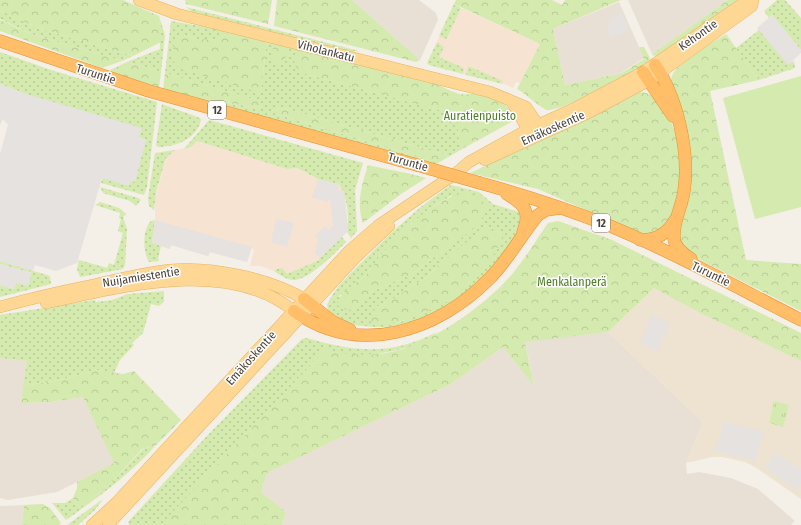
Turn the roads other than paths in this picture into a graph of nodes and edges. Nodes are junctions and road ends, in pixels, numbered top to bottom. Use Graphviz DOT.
graph roads {
  1 [pos="139,0"];
  2 [pos="753,0"];
  3 [pos="0,41"];
  4 [pos="658,69"];
  5 [pos="647,76"];
  6 [pos="512,102"];
  7 [pos="679,126"];
  8 [pos="540,129"];
  9 [pos="529,133"];
  10 [pos="495,187"];
  11 [pos="561,208"];
  12 [pos="678,215"];
  13 [pos="640,240"];
  14 [pos="518,244"];
  15 [pos="715,276"];
  16 [pos="308,302"];
  17 [pos="0,307"];
  18 [pos="0,312"];
  19 [pos="298,314"];
  20 [pos="801,320"];
  21 [pos="358,334"];
  22 [pos="92,525"];
  23 [pos="108,525"];
  1 -- 6 [label="main road, Viholankatu"];
  2 -- 4 [label="main road, Kehontie"];
  3 -- 10 [label="highway, Turuntie / 12, bridge"];
  4 -- 5 [label="main road, Kehontie"];
  4 -- 7 [label="highway"];
  5 -- 7 [label="highway"];
  5 -- 8 [label="main road, Emäkoskentie"];
  6 -- 8 [label="main road, Viholankatu"];
  6 -- 9 [label="main road"];
  7 -- 12 [label="highway"];
  8 -- 9 [label="main road, Emäkoskentie"];
  9 -- 16 [label="main road, Emäkoskentie"];
  10 -- 11 [label="highway, Turuntie / 12"];
  10 -- 14 [label="highway"];
  11 -- 13 [label="highway, Turuntie / 12"];
  11 -- 14 [label="highway"];
  12 -- 13 [label="highway"];
  12 -- 15 [label="highway"];
  13 -- 15 [label="highway, Turuntie / 12"];
  14 -- 21 [label="highway"];
  15 -- 20 [label="highway, Turuntie / 12"];
  16 -- 17 [label="main road, Nuijamiestentie"];
  16 -- 19 [label="main road, Emäkoskentie"];
  16 -- 21 [label="highway"];
  18 -- 19 [label="main road, Nuijamiestentie"];
  19 -- 21 [label="highway"];
  19 -- 22 [label="main road, Emäkoskentie"];
  19 -- 23 [label="main road, Emäkoskentie"];
}
